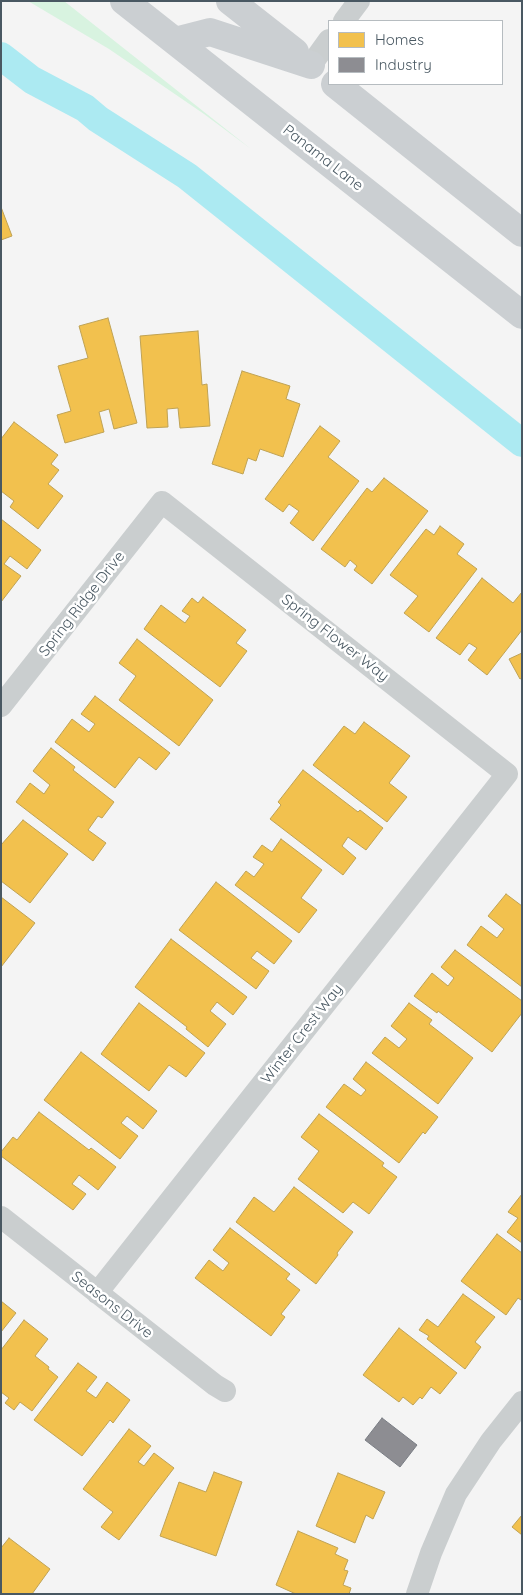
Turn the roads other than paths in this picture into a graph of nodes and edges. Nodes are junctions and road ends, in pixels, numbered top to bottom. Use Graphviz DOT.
graph roads {
  1 [pos="124,1"];
  2 [pos="230,1"];
  3 [pos="359,1"];
  4 [pos="345,20"];
  5 [pos="175,41"];
  6 [pos="328,44"];
  7 [pos="320,72"];
  8 [pos="336,85"];
  9 [pos="414,229"];
  10 [pos="522,233"];
  11 [pos="522,290"];
  12 [pos="522,315"];
  13 [pos="162,502"];
  14 [pos="1,706"];
  15 [pos="507,774"];
  16 [pos="1,1217"];
  17 [pos="97,1293"];
  18 [pos="225,1391"];
  19 [pos="522,1402"];
  20 [pos="417,1594"];
  1 -- 5 [label="main road, Panama Lane"];
  2 -- 7 [label="main road"];
  3 -- 4 [label="street"];
  5 -- 7 [label="main road"];
  5 -- 9 [label="main road, Panama Lane"];
  6 -- 7 [label="street"];
  8 -- 10 [label="main road"];
  9 -- 11 [label="main road"];
  9 -- 12 [label="main road, Panama Lane"];
  13 -- 14 [label="street, Spring Ridge Drive"];
  13 -- 15 [label="street, Spring Flower Way"];
  15 -- 17 [label="street, Winter Crest Way"];
  16 -- 17 [label="street, Seasons Drive"];
  17 -- 18 [label="street, Seasons Drive"];
  19 -- 20 [label="street"];
}
